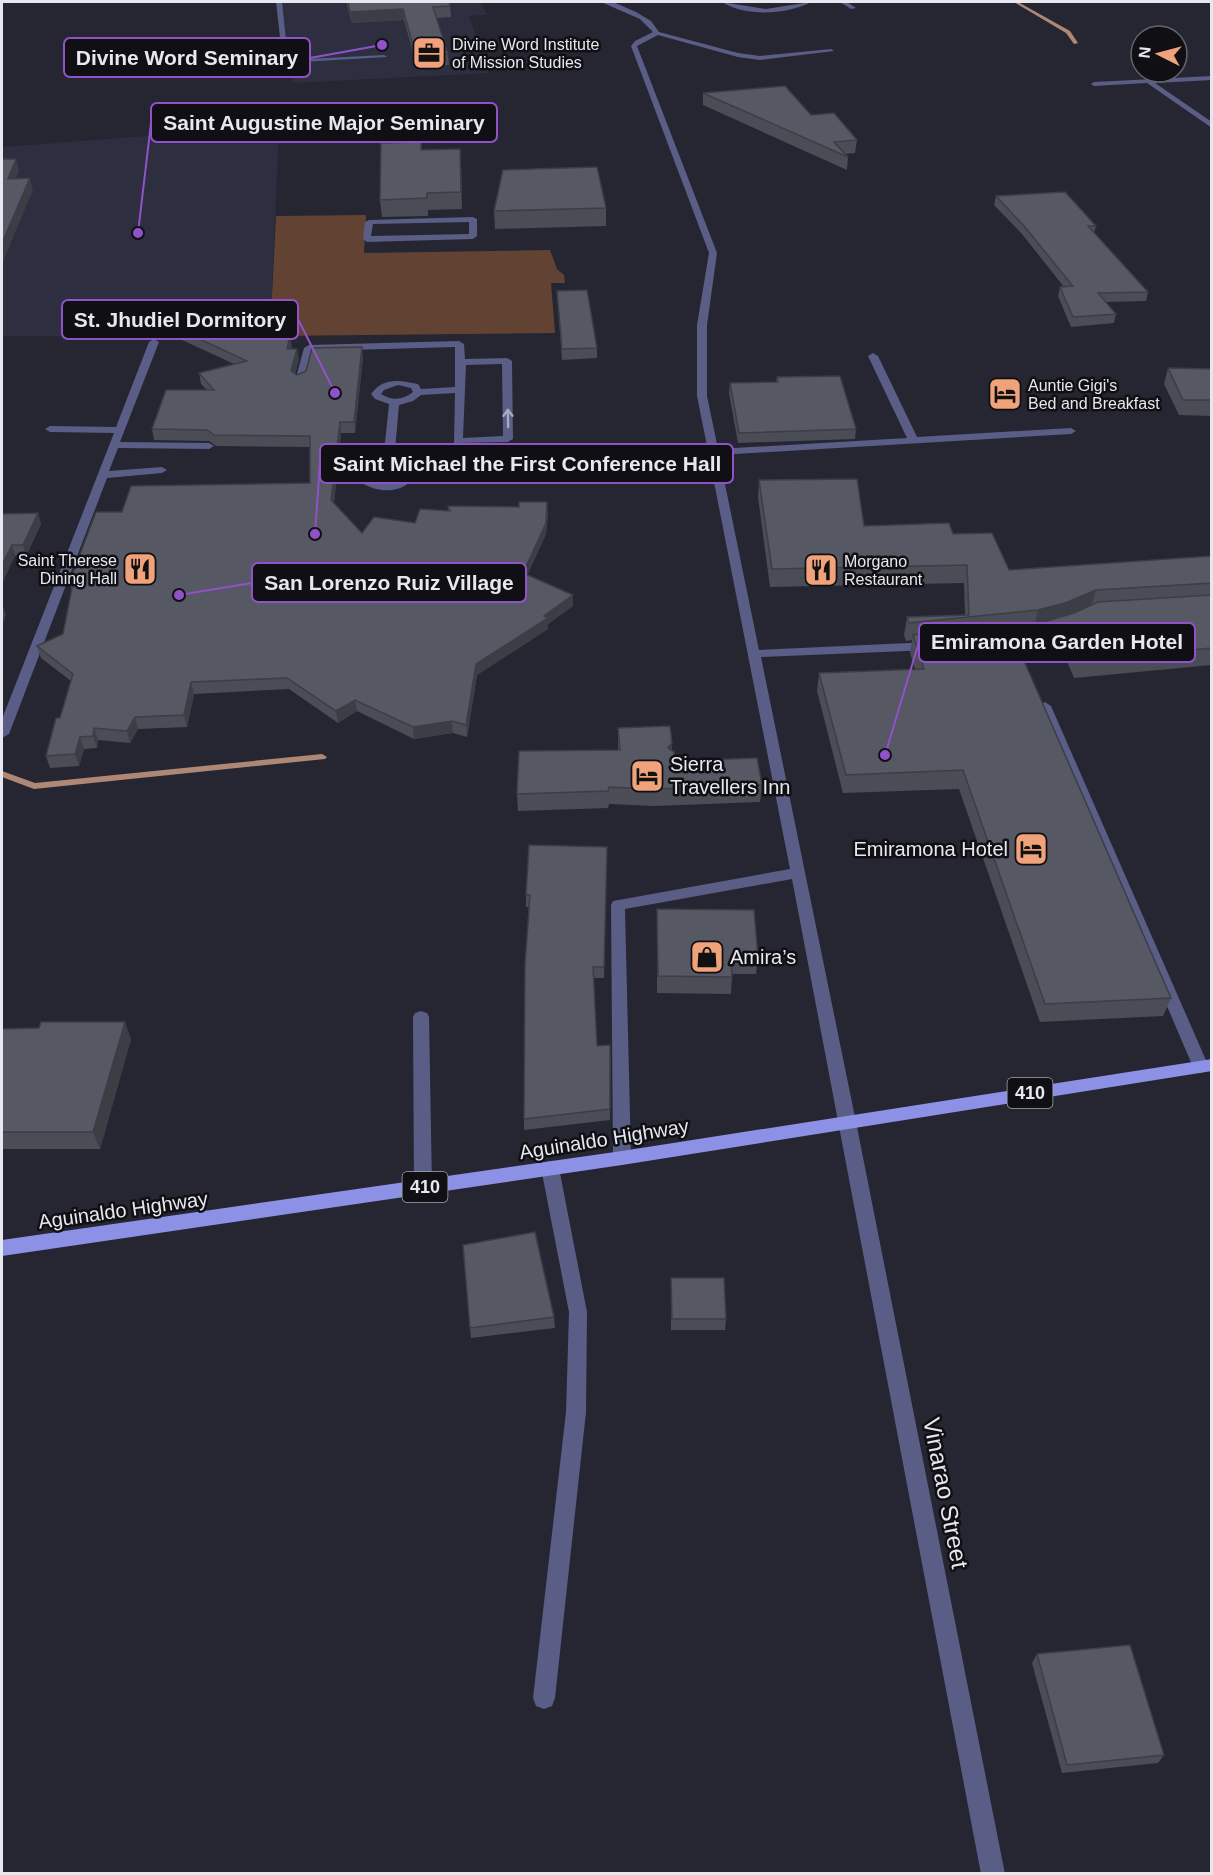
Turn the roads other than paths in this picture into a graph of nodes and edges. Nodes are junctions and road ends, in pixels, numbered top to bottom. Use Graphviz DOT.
graph roads {
  1 [pos="279,2"];
  2 [pos="604,2"];
  3 [pos="725,2"];
  4 [pos="808,2"];
  5 [pos="843,2"];
  6 [pos="853,8"];
  7 [pos="657,33"];
  8 [pos="831,51"];
  9 [pos="384,57"];
  10 [pos="1212,78"];
  11 [pos="1189,79"];
  12 [pos="1129,82"];
  13 [pos="1094,84"];
  14 [pos="1152,84"];
  15 [pos="1194,113"];
  16 [pos="1212,113"];
  17 [pos="1212,126"];
  18 [pos="369,222"];
  19 [pos="154,342"];
  20 [pos="873,356"];
  21 [pos="461,362"];
  22 [pos="300,381"];
  23 [pos="459,390"];
  24 [pos="418,392"];
  25 [pos="394,402"];
  26 [pos="50,429"];
  27 [pos="120,430"];
  28 [pos="1071,432"];
  29 [pos="914,441"];
  30 [pos="114,445"];
  31 [pos="209,446"];
  32 [pos="713,452"];
  33 [pos="388,464"];
  34 [pos="162,470"];
  35 [pos="716,474"];
  36 [pos="101,475"];
  37 [pos="410,475"];
  38 [pos="944,645"];
  39 [pos="754,654"];
  40 [pos="1045,706"];
  41 [pos="2,733"];
  42 [pos="797,873"];
  43 [pos="421,1017"];
  44 [pos="1206,1066"];
  45 [pos="848,1122"];
  46 [pos="622,1158"];
  47 [pos="550,1168"];
  48 [pos="423,1188"];
  49 [pos="2,1248"];
  50 [pos="544,1698"];
  51 [pos="993,1874"];
  1 -- 9 [label="street"];
  2 -- 7 [label="street"];
  3 -- 4 [label="street"];
  5 -- 6 [label="street"];
  7 -- 8 [label="street"];
  7 -- 32 [label="street, Vinarao Street"];
  10 -- 11 [label="street"];
  12 -- 13 [label="street"];
  14 -- 15 [label="street"];
  15 -- 16 [label="street"];
  15 -- 17 [label="street"];
  18 -- 18 [label="street"];
  19 -- 27 [label="street"];
  20 -- 29 [label="street"];
  21 -- 22 [label="street"];
  21 -- 23 [label="street"];
  23 -- 21 [label="street, one-way"];
  23 -- 24 [label="street"];
  24 -- 25 [label="street"];
  24 -- 25 [label="street"];
  25 -- 33 [label="street"];
  26 -- 27 [label="street"];
  27 -- 30 [label="street"];
  28 -- 29 [label="street"];
  29 -- 32 [label="street"];
  30 -- 31 [label="street"];
  30 -- 36 [label="street"];
  32 -- 35 [label="street, Vinarao Street"];
  33 -- 37 [label="street"];
  33 -- 37 [label="street"];
  34 -- 36 [label="street"];
  35 -- 37 [label="street"];
  35 -- 39 [label="street, Vinarao Street"];
  36 -- 41 [label="street"];
  38 -- 39 [label="street"];
  39 -- 42 [label="street, Vinarao Street"];
  40 -- 44 [label="street"];
  42 -- 45 [label="street, Vinarao Street"];
  42 -- 46 [label="street"];
  43 -- 48 [label="street"];
  44 -- 45 [label="main road, Aguinaldo Highway / 410"];
  45 -- 46 [label="main road, Aguinaldo Highway / 410"];
  45 -- 51 [label="street, Vinarao Street"];
  46 -- 47 [label="main road, Aguinaldo Highway / 410"];
  47 -- 48 [label="main road, Aguinaldo Highway / 410"];
  47 -- 50 [label="street"];
  48 -- 49 [label="main road, Aguinaldo Highway / 410"];
}
